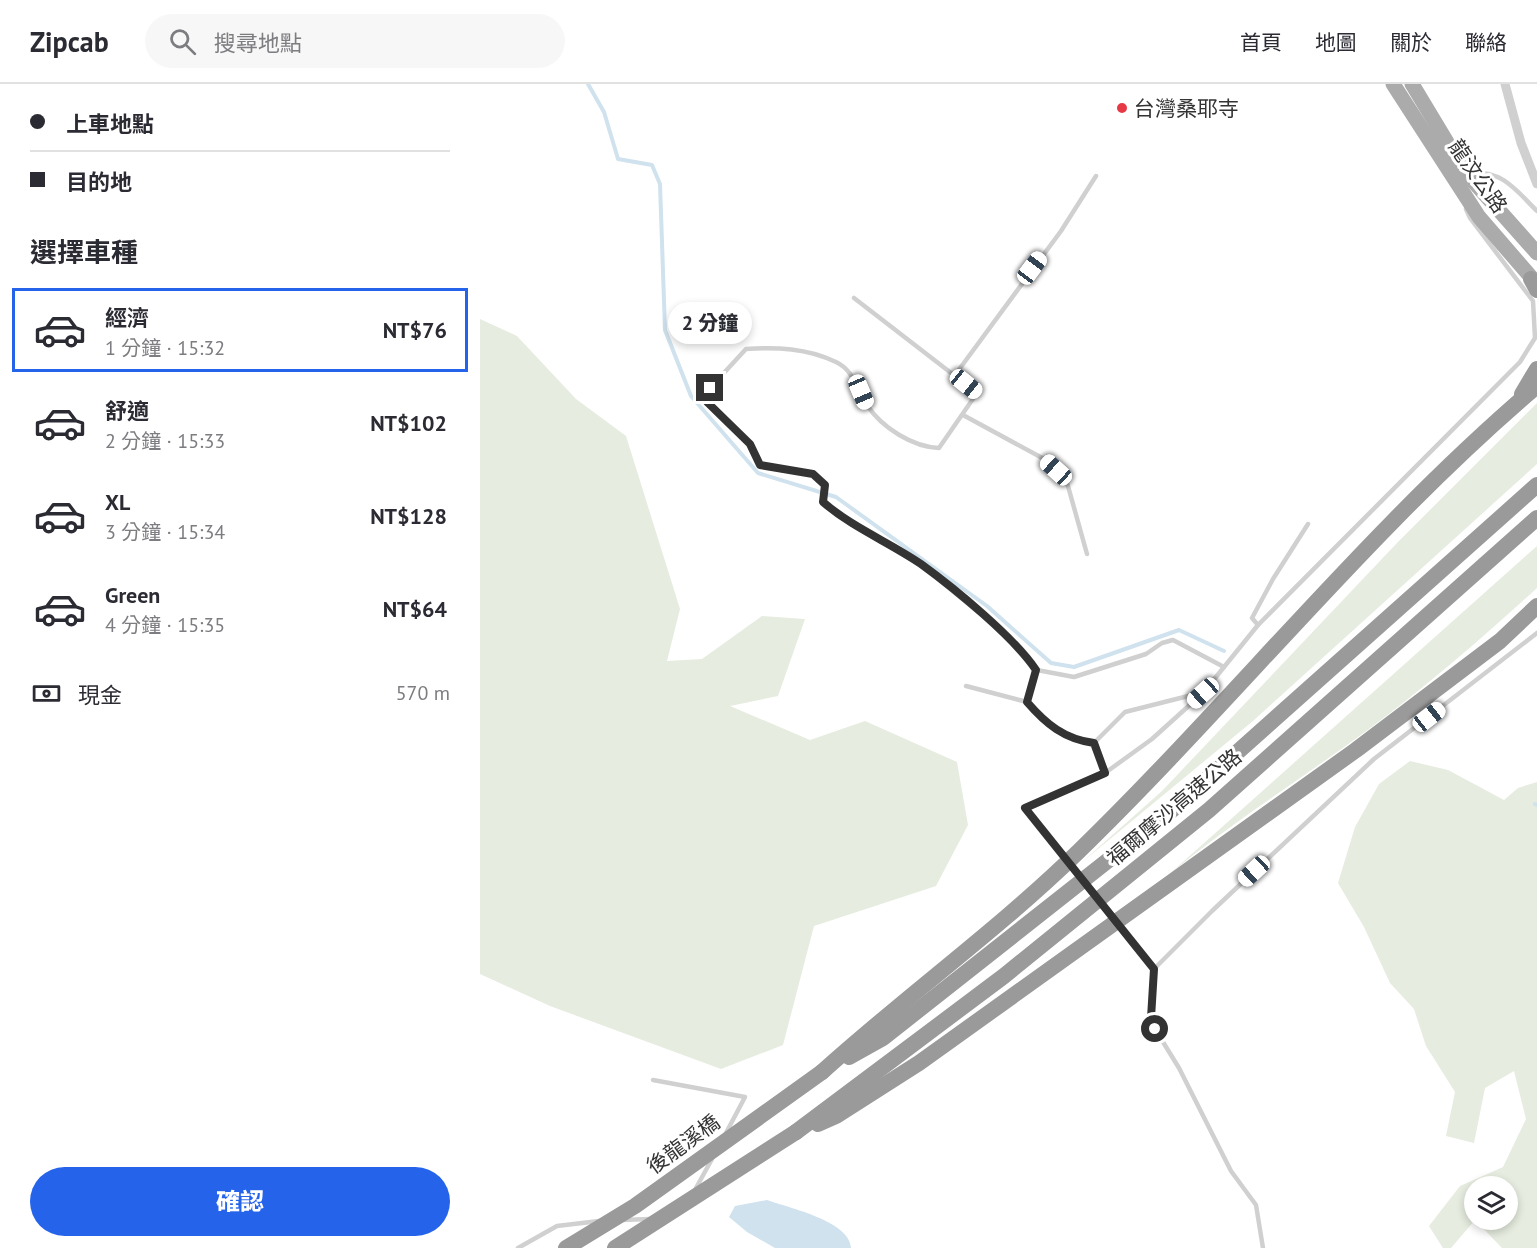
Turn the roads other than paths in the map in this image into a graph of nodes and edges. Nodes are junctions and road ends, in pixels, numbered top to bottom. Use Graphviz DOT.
graph roads {
  1 [pos="1393,84"];
  2 [pos="1412,84"];
  3 [pos="1505,84"];
  4 [pos="1096,176"];
  5 [pos="1459,177"];
  6 [pos="1537,184"];
  7 [pos="1537,210"];
  8 [pos="1537,253"];
  9 [pos="1535,284"];
  10 [pos="854,298"];
  11 [pos="1537,369"];
  12 [pos="955,375"];
  13 [pos="1537,386"];
  14 [pos="1515,405"];
  15 [pos="963,415"];
  16 [pos="1537,485"];
  17 [pos="1537,518"];
  18 [pos="1308,524"];
  19 [pos="1087,554"];
  20 [pos="1537,606"];
  21 [pos="1258,625"];
  22 [pos="1537,633"];
  23 [pos="1224,667"];
  24 [pos="1036,670"];
  25 [pos="966,686"];
  26 [pos="1203,693"];
  27 [pos="1027,702"];
  28 [pos="1094,743"];
  29 [pos="1105,773"];
  30 [pos="1154,969"];
  31 [pos="822,1072"];
  32 [pos="653,1080"];
  33 [pos="871,1084"];
  34 [pos="518,1248"];
  35 [pos="566,1248"];
  36 [pos="615,1248"];
  37 [pos="1263,1248"];
  1 -- 5 [label="main road, 龍汶公路"];
  2 -- 5 [label="main road, 龍汶公路"];
  3 -- 6 [label="street"];
  4 -- 12 [label="lane"];
  5 -- 7 [label="lane"];
  5 -- 8 [label="main road, 龍汶公路"];
  5 -- 9 [label="main road, 龍汶公路"];
  5 -- 21 [label="lane"];
  10 -- 12 [label="lane"];
  11 -- 14 [label="highway"];
  12 -- 15 [label="lane"];
  13 -- 14 [label="highway"];
  14 -- 31 [label="highway"];
  15 -- 19 [label="lane"];
  15 -- 24 [label="lane"];
  16 -- 31 [label="highway, 福爾摩沙高速公路"];
  17 -- 33 [label="highway, 福爾摩沙高速公路"];
  18 -- 21 [label="lane"];
  20 -- 33 [label="highway"];
  21 -- 23 [label="lane"];
  22 -- 30 [label="lane"];
  23 -- 24 [label="lane"];
  23 -- 26 [label="lane"];
  24 -- 27 [label="lane"];
  25 -- 27 [label="lane"];
  26 -- 28 [label="lane"];
  26 -- 29 [label="lane"];
  27 -- 28 [label="lane"];
  28 -- 29 [label="lane"];
  29 -- 30 [label="lane, bridge"];
  30 -- 37 [label="lane"];
  31 -- 35 [label="highway, 後龍溪橋, bridge"];
  32 -- 34 [label="lane"];
  33 -- 36 [label="highway, bridge"];
}
